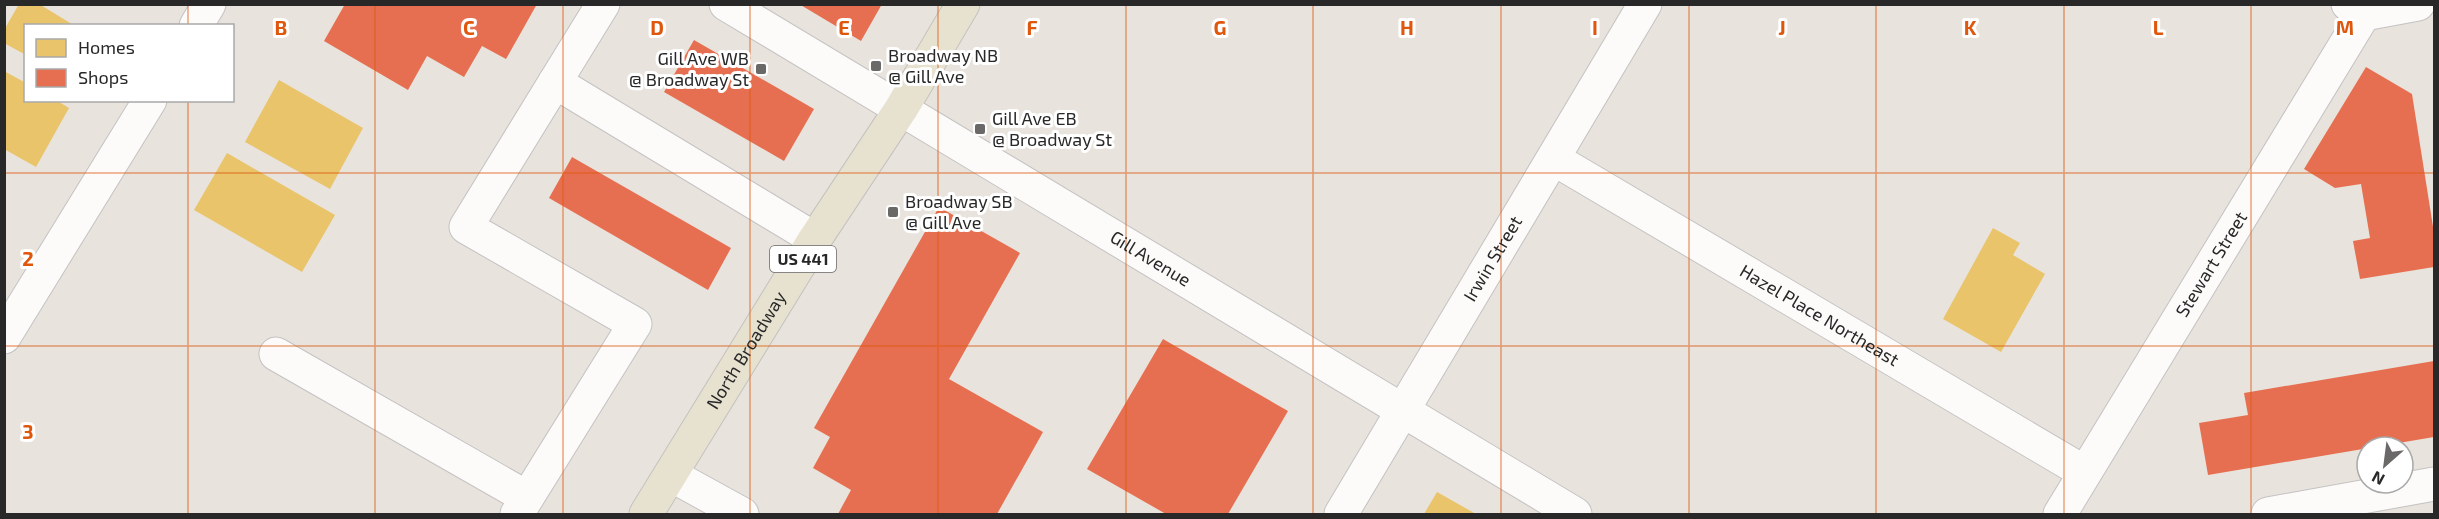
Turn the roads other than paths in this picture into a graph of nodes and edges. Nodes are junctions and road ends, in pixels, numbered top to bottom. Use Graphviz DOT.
graph roads {
  1 [pos="209,4"];
  2 [pos="603,4"];
  3 [pos="726,4"];
  4 [pos="963,4"];
  5 [pos="1645,4"];
  6 [pos="2418,4"];
  7 [pos="2356,9"];
  8 [pos="197,24"];
  9 [pos="555,82"];
  10 [pos="149,102"];
  11 [pos="901,109"];
  12 [pos="1554,159"];
  13 [pos="815,239"];
  14 [pos="4,337"];
  15 [pos="276,354"];
  16 [pos="1404,411"];
  17 [pos="2084,472"];
  18 [pos="671,475"];
  19 [pos="2434,484"];
  20 [pos="522,506"];
  21 [pos="646,514"];
  22 [pos="742,514"];
  23 [pos="1341,514"];
  24 [pos="1575,514"];
  25 [pos="2060,514"];
  26 [pos="2268,514"];
  1 -- 8 [label="street"];
  2 -- 9 [label="street"];
  3 -- 11 [label="street, Gill Avenue"];
  4 -- 11 [label="main road, North Broadway / US 441"];
  5 -- 12 [label="street, Irwin Street"];
  6 -- 7 [label="street"];
  7 -- 17 [label="street, Stewart Street"];
  9 -- 13 [label="street"];
  9 -- 20 [label="street"];
  10 -- 14 [label="street"];
  11 -- 13 [label="main road, North Broadway / US 441"];
  11 -- 16 [label="street, Gill Avenue"];
  12 -- 16 [label="street, Irwin Street"];
  12 -- 17 [label="street, Hazel Place Northeast"];
  13 -- 18 [label="main road, North Broadway / US 441"];
  15 -- 20 [label="street"];
  16 -- 23 [label="street, Irwin Street"];
  16 -- 24 [label="street, Gill Avenue"];
  17 -- 25 [label="street, Stewart Street"];
  18 -- 21 [label="main road, North Broadway / US 441"];
  18 -- 22 [label="street"];
  19 -- 26 [label="street"];
}
